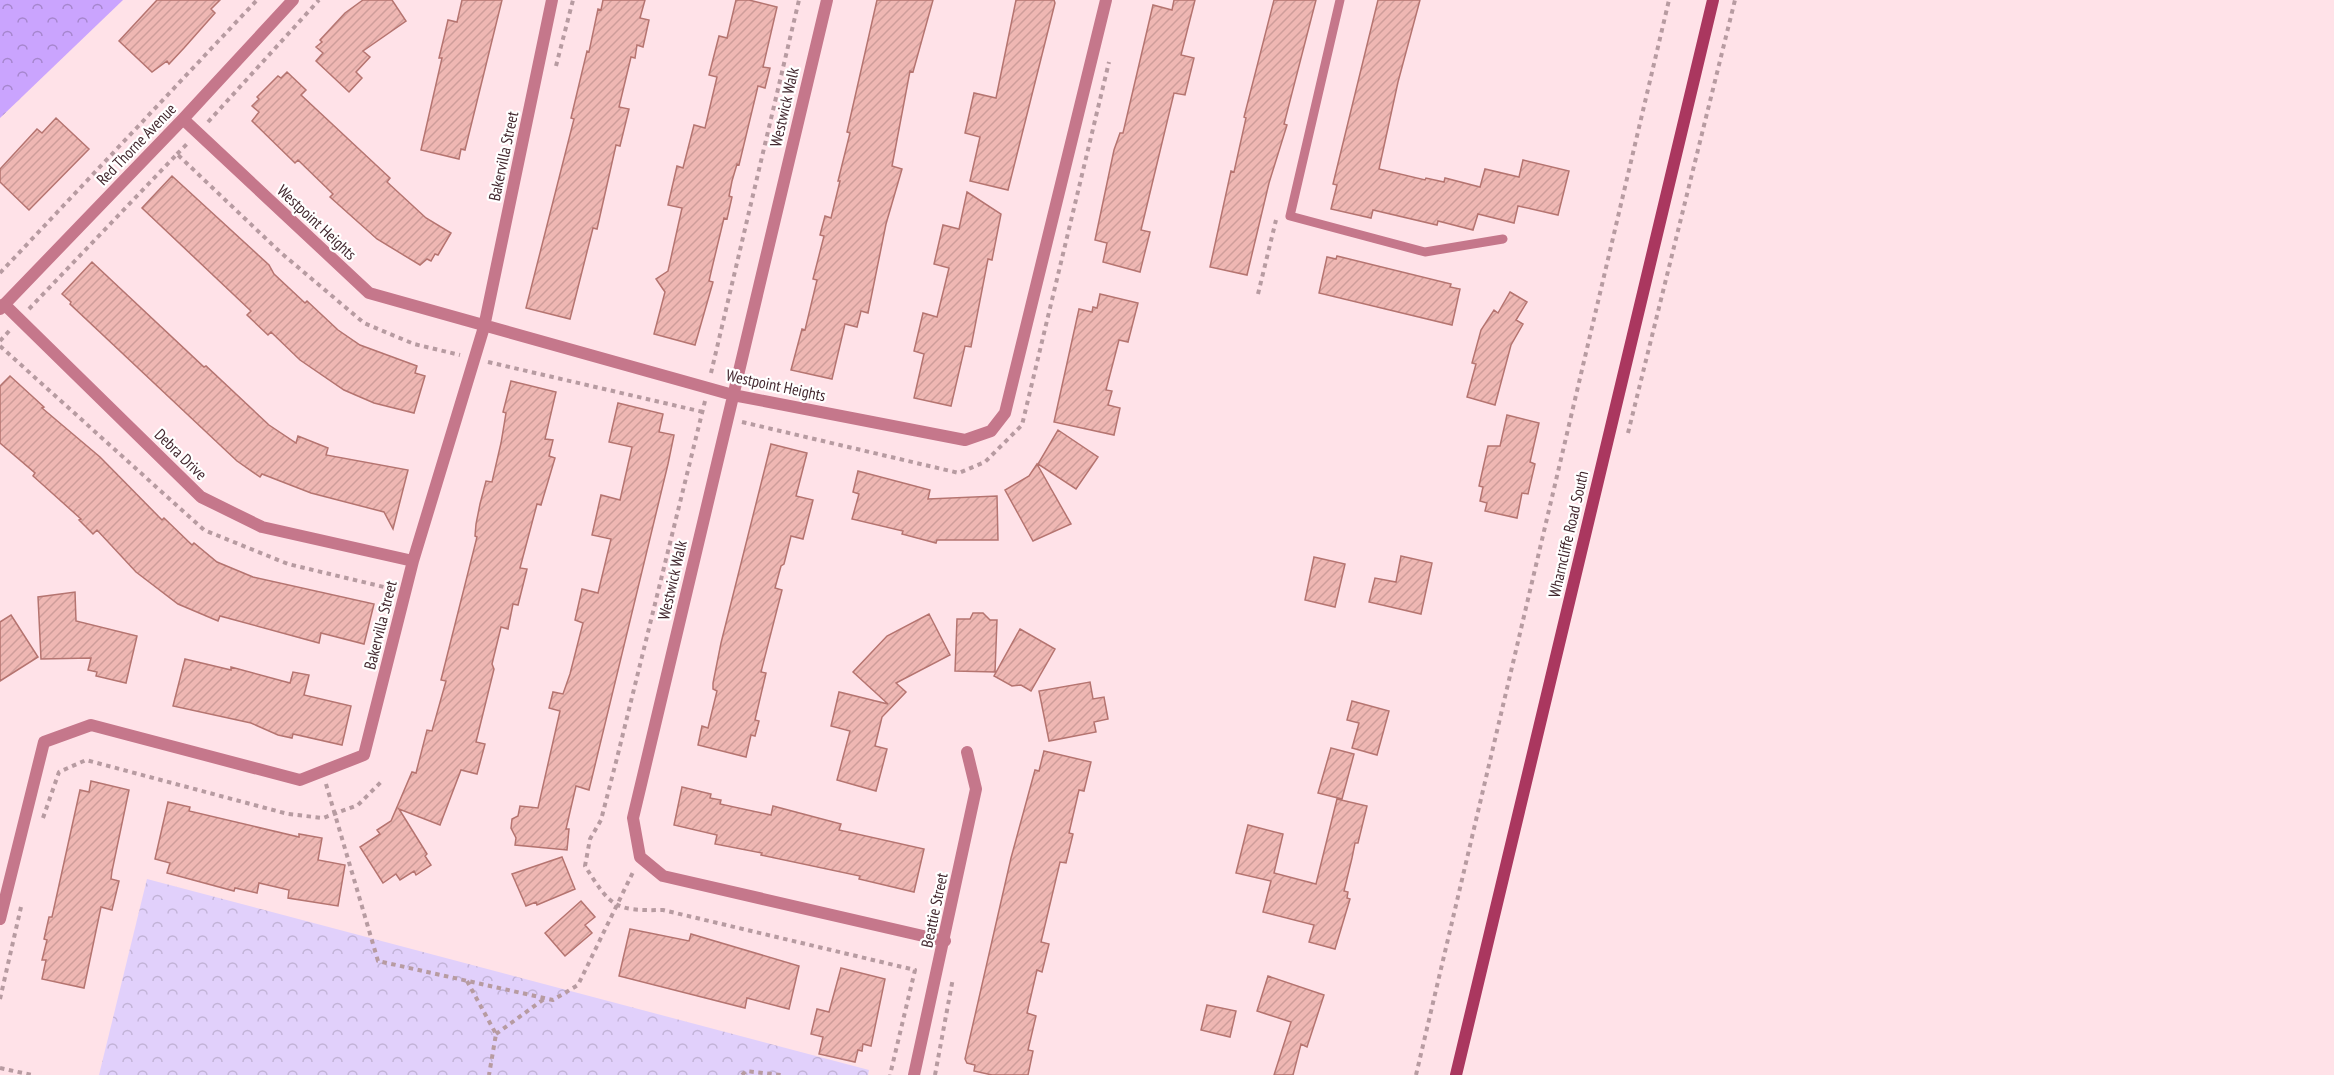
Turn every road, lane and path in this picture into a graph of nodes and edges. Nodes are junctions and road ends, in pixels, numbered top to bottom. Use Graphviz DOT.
graph roads {
  1 [pos="257,0"];
  2 [pos="293,0"];
  3 [pos="319,0"];
  4 [pos="552,0"];
  5 [pos="799,0"];
  6 [pos="827,0"];
  7 [pos="1106,0"];
  8 [pos="1340,0"];
  9 [pos="1669,0"];
  10 [pos="1713,0"];
  11 [pos="1735,0"];
  12 [pos="1110,57"];
  13 [pos="183,119"];
  14 [pos="202,128"];
  15 [pos="194,137"];
  16 [pos="177,154"];
  17 [pos="1503,239"];
  18 [pos="0,273"];
  19 [pos="2,307"];
  20 [pos="28,311"];
  21 [pos="14,326"];
  22 [pos="484,327"];
  23 [pos="0,341"];
  24 [pos="465,356"];
  25 [pos="486,361"];
  26 [pos="710,378"];
  27 [pos="733,395"];
  28 [pos="706,400"];
  29 [pos="703,411"];
  30 [pos="713,413"];
  31 [pos="733,419"];
  32 [pos="1625,443"];
  33 [pos="412,561"];
  34 [pos="967,752"];
  35 [pos="322,772"];
  36 [pos="382,781"];
  37 [pos="40,829"];
  38 [pos="640,857"];
  39 [pos="24,897"];
  40 [pos="0,920"];
  41 [pos="945,941"];
  42 [pos="954,972"];
  43 [pos="467,981"];
  44 [pos="0,999"];
  45 [pos="544,999"];
  46 [pos="496,1034"];
  47 [pos="0,1068"];
  48 [pos="32,1075"];
  49 [pos="489,1075"];
  50 [pos="742,1075"];
  51 [pos="781,1075"];
  52 [pos="890,1075"];
  53 [pos="914,1075"];
  54 [pos="935,1075"];
  55 [pos="1416,1075"];
  56 [pos="1455,1075"];
  1 -- 18 [label="path"];
  2 -- 13 [label="street, Red Thorne Avenue"];
  3 -- 14 [label="path"];
  4 -- 22 [label="street, Bakervilla Street"];
  5 -- 26 [label="path"];
  6 -- 27 [label="street, Westwick Walk"];
  7 -- 27 [label="street, Westpoint Heights"];
  8 -- 17 [label="lane"];
  9 -- 55 [label="path"];
  10 -- 56 [label="main road, Wharncliffe Road South"];
  11 -- 32 [label="path"];
  12 -- 31 [label="path"];
  13 -- 19 [label="street, Red Thorne Avenue"];
  13 -- 22 [label="street, Westpoint Heights"];
  15 -- 16 [label="path"];
  16 -- 20 [label="path"];
  16 -- 24 [label="path"];
  19 -- 33 [label="street, Debra Drive"];
  21 -- 23 [label="path"];
  22 -- 27 [label="street, Westpoint Heights"];
  22 -- 33 [label="street, Bakervilla Street"];
  25 -- 29 [label="path"];
  27 -- 38 [label="street, Westwick Walk"];
  28 -- 29 [label="path"];
  29 -- 30 [label="path"];
  29 -- 52 [label="path"];
  33 -- 35 [label="street, Bakervilla Street"];
  34 -- 41 [label="street, Beattie Street"];
  35 -- 40 [label="street, Bakervilla Street"];
  35 -- 43 [label="path"];
  36 -- 37 [label="path"];
  38 -- 41 [label="street"];
  38 -- 45 [label="path"];
  39 -- 44 [label="path"];
  41 -- 53 [label="street, Beattie Street"];
  42 -- 54 [label="path"];
  43 -- 45 [label="path"];
  43 -- 46 [label="path"];
  45 -- 46 [label="path"];
  46 -- 49 [label="path"];
  47 -- 48 [label="path"];
  50 -- 51 [label="path"];
}
